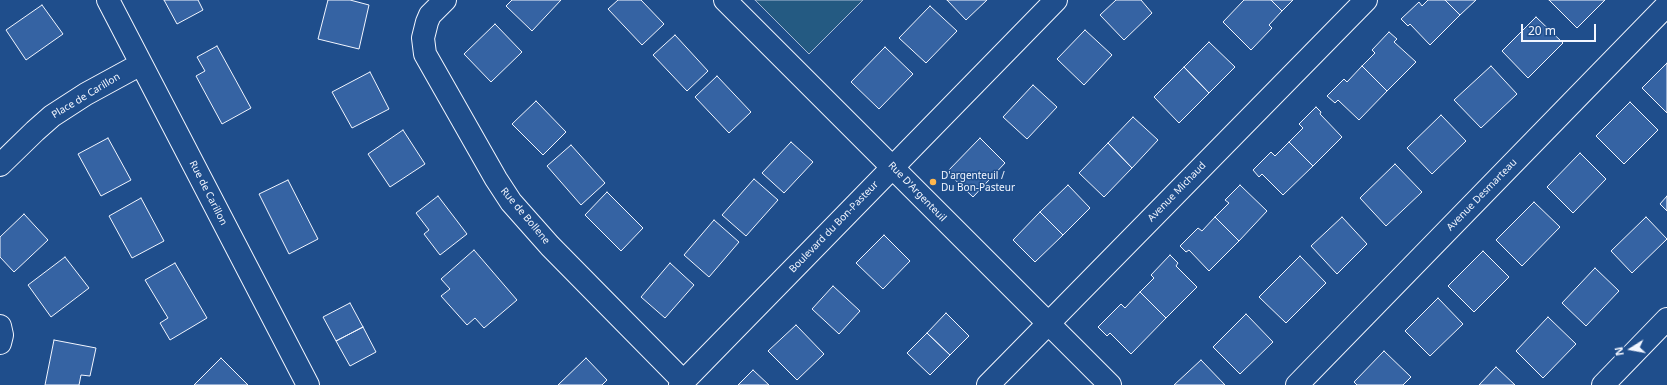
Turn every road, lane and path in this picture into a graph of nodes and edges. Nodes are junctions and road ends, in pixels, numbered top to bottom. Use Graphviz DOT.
graph roads {
  1 [pos="108,0"];
  2 [pos="445,0"];
  3 [pos="725,0"];
  4 [pos="1056,0"];
  5 [pos="1366,0"];
  6 [pos="1667,5"];
  7 [pos="141,64"];
  8 [pos="0,165"];
  9 [pos="892,167"];
  10 [pos="1667,319"];
  11 [pos="1047,324"];
  12 [pos="0,326"];
  13 [pos="0,343"];
  14 [pos="682,383"];
  15 [pos="308,385"];
  16 [pos="988,385"];
  17 [pos="1110,385"];
  18 [pos="1297,385"];
  19 [pos="1603,385"];
  1 -- 7 [label="street, Rue de Carillon"];
  2 -- 14 [label="street, Rue de Bollene"];
  3 -- 9 [label="street, Rue D'Argenteuil"];
  4 -- 9 [label="street, Boulevard du Bon-Pasteur"];
  5 -- 11 [label="street, Avenue Michaud"];
  6 -- 18 [label="street, Avenue Desmarteau"];
  7 -- 8 [label="street, Place de Carillon"];
  7 -- 15 [label="street, Rue de Carillon"];
  9 -- 11 [label="street, Rue D'Argenteuil"];
  9 -- 14 [label="street, Boulevard du Bon-Pasteur"];
  10 -- 19 [label="street"];
  11 -- 16 [label="street, Avenue Michaud"];
  11 -- 17 [label="street, Rue D'Argenteuil"];
  12 -- 13 [label="street"];
}
